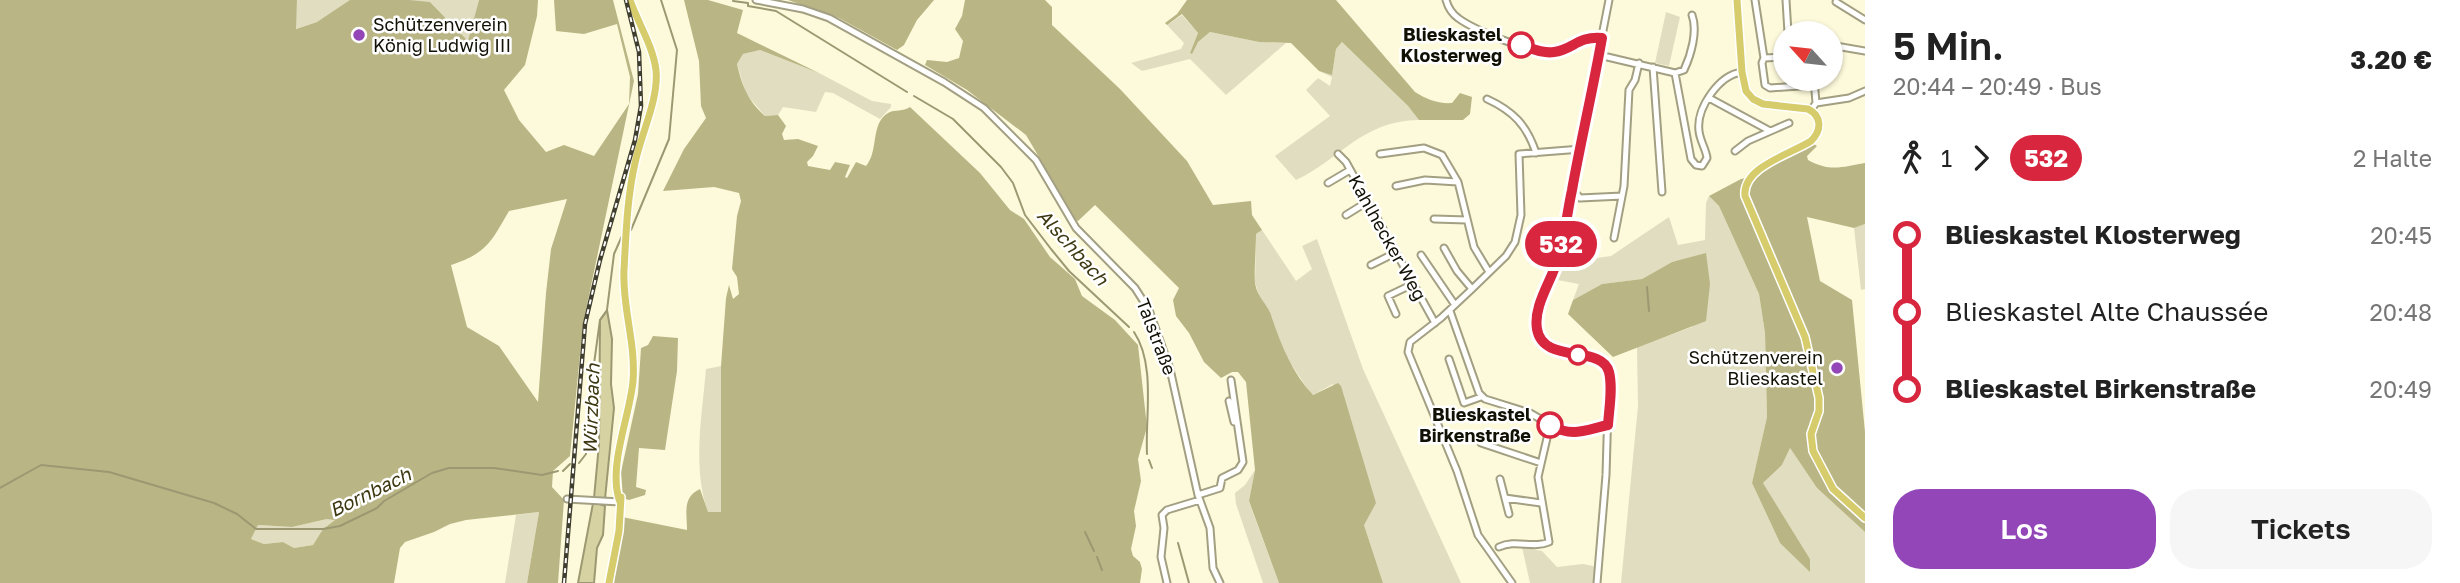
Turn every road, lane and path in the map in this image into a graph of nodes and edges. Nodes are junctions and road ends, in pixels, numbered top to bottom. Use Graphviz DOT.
graph roads {
  1 [pos="630,0"];
  2 [pos="757,0"];
  3 [pos="1446,0"];
  4 [pos="1609,0"];
  5 [pos="1737,0"];
  6 [pos="1755,0"];
  7 [pos="1786,0"];
  8 [pos="1839,6"];
  9 [pos="1692,15"];
  10 [pos="1865,20"];
  11 [pos="1787,21"];
  12 [pos="1602,38"];
  13 [pos="1843,47"];
  14 [pos="1865,51"];
  15 [pos="1599,55"];
  16 [pos="1764,58"];
  17 [pos="1773,58"];
  18 [pos="1639,64"];
  19 [pos="1654,66"];
  20 [pos="1742,72"];
  21 [pos="1675,73"];
  22 [pos="1773,86"];
  23 [pos="1814,91"];
  24 [pos="1864,93"];
  25 [pos="1709,98"];
  26 [pos="1487,99"];
  27 [pos="1813,106"];
  28 [pos="1789,123"];
  29 [pos="1770,131"];
  30 [pos="1581,149"];
  31 [pos="1735,151"];
  32 [pos="1536,153"];
  33 [pos="1338,154"];
  34 [pos="1380,154"];
  35 [pos="1350,170"];
  36 [pos="1458,182"];
  37 [pos="1328,183"];
  38 [pos="1396,186"];
  39 [pos="1572,189"];
  40 [pos="1662,192"];
  41 [pos="1622,196"];
  42 [pos="1367,202"];
  43 [pos="1346,215"];
  44 [pos="1434,219"];
  45 [pos="1467,220"];
  46 [pos="1614,238"];
  47 [pos="1444,248"];
  48 [pos="1395,253"];
  49 [pos="1421,255"];
  50 [pos="1371,265"];
  51 [pos="1489,272"];
  52 [pos="1413,284"];
  53 [pos="1472,289"];
  54 [pos="1455,305"];
  55 [pos="1450,311"];
  56 [pos="1396,314"];
  57 [pos="1435,323"];
  58 [pos="1449,359"];
  59 [pos="1231,380"];
  60 [pos="1481,397"];
  61 [pos="1228,401"];
  62 [pos="1550,425"];
  63 [pos="1608,425"];
  64 [pos="1239,429"];
  65 [pos="1481,443"];
  66 [pos="1541,463"];
  67 [pos="1500,479"];
  68 [pos="1199,498"];
  69 [pos="1505,498"];
  70 [pos="567,499"];
  71 [pos="620,502"];
  72 [pos="1541,503"];
  73 [pos="1508,514"];
  74 [pos="1865,518"];
  75 [pos="1499,547"];
  76 [pos="609,583"];
  77 [pos="1167,583"];
  78 [pos="1220,583"];
  79 [pos="1512,583"];
  80 [pos="1597,583"];
  1 -- 71 [label="main road"];
  2 -- 68 [label="street, Talstraße"];
  3 -- 12 [label="street"];
  4 -- 12 [label="street"];
  5 -- 20 [label="main road"];
  6 -- 16 [label="street"];
  7 -- 11 [label="street"];
  8 -- 10 [label="street"];
  9 -- 21 [label="street"];
  12 -- 15 [label="street"];
  13 -- 14 [label="street"];
  15 -- 18 [label="street"];
  15 -- 30 [label="street"];
  16 -- 17 [label="street"];
  16 -- 22 [label="street"];
  18 -- 19 [label="street"];
  18 -- 41 [label="street"];
  19 -- 21 [label="street"];
  19 -- 40 [label="street"];
  20 -- 25 [label="street"];
  20 -- 27 [label="main road"];
  21 -- 25 [label="street"];
  23 -- 27 [label="street"];
  24 -- 27 [label="street"];
  25 -- 29 [label="street"];
  26 -- 32 [label="street"];
  27 -- 74 [label="main road"];
  28 -- 29 [label="street"];
  29 -- 31 [label="street"];
  30 -- 32 [label="street"];
  30 -- 39 [label="street"];
  32 -- 51 [label="street"];
  33 -- 35 [label="street, Kahlhecker Weg"];
  34 -- 36 [label="street"];
  35 -- 37 [label="street"];
  35 -- 42 [label="street, Kahlhecker Weg"];
  36 -- 38 [label="street"];
  36 -- 45 [label="street"];
  39 -- 41 [label="street"];
  39 -- 63 [label="street"];
  41 -- 46 [label="street"];
  42 -- 43 [label="street"];
  42 -- 48 [label="street, Kahlhecker Weg"];
  44 -- 45 [label="street"];
  45 -- 51 [label="street"];
  47 -- 53 [label="street"];
  48 -- 50 [label="street"];
  48 -- 52 [label="street, Kahlhecker Weg"];
  49 -- 54 [label="street"];
  51 -- 53 [label="street"];
  52 -- 56 [label="street"];
  52 -- 57 [label="street, Kahlhecker Weg"];
  53 -- 54 [label="street"];
  54 -- 55 [label="street"];
  55 -- 57 [label="street"];
  55 -- 60 [label="street"];
  57 -- 79 [label="street"];
  58 -- 60 [label="street"];
  59 -- 64 [label="street"];
  60 -- 62 [label="street"];
  61 -- 64 [label="street"];
  62 -- 63 [label="street"];
  62 -- 66 [label="street"];
  63 -- 80 [label="street"];
  64 -- 68 [label="street"];
  65 -- 66 [label="street"];
  66 -- 72 [label="street"];
  67 -- 69 [label="street"];
  68 -- 77 [label="street"];
  68 -- 78 [label="street, Talstraße"];
  69 -- 72 [label="street"];
  69 -- 73 [label="street"];
  70 -- 71 [label="street"];
  71 -- 76 [label="main road"];
  72 -- 75 [label="street"];
}
